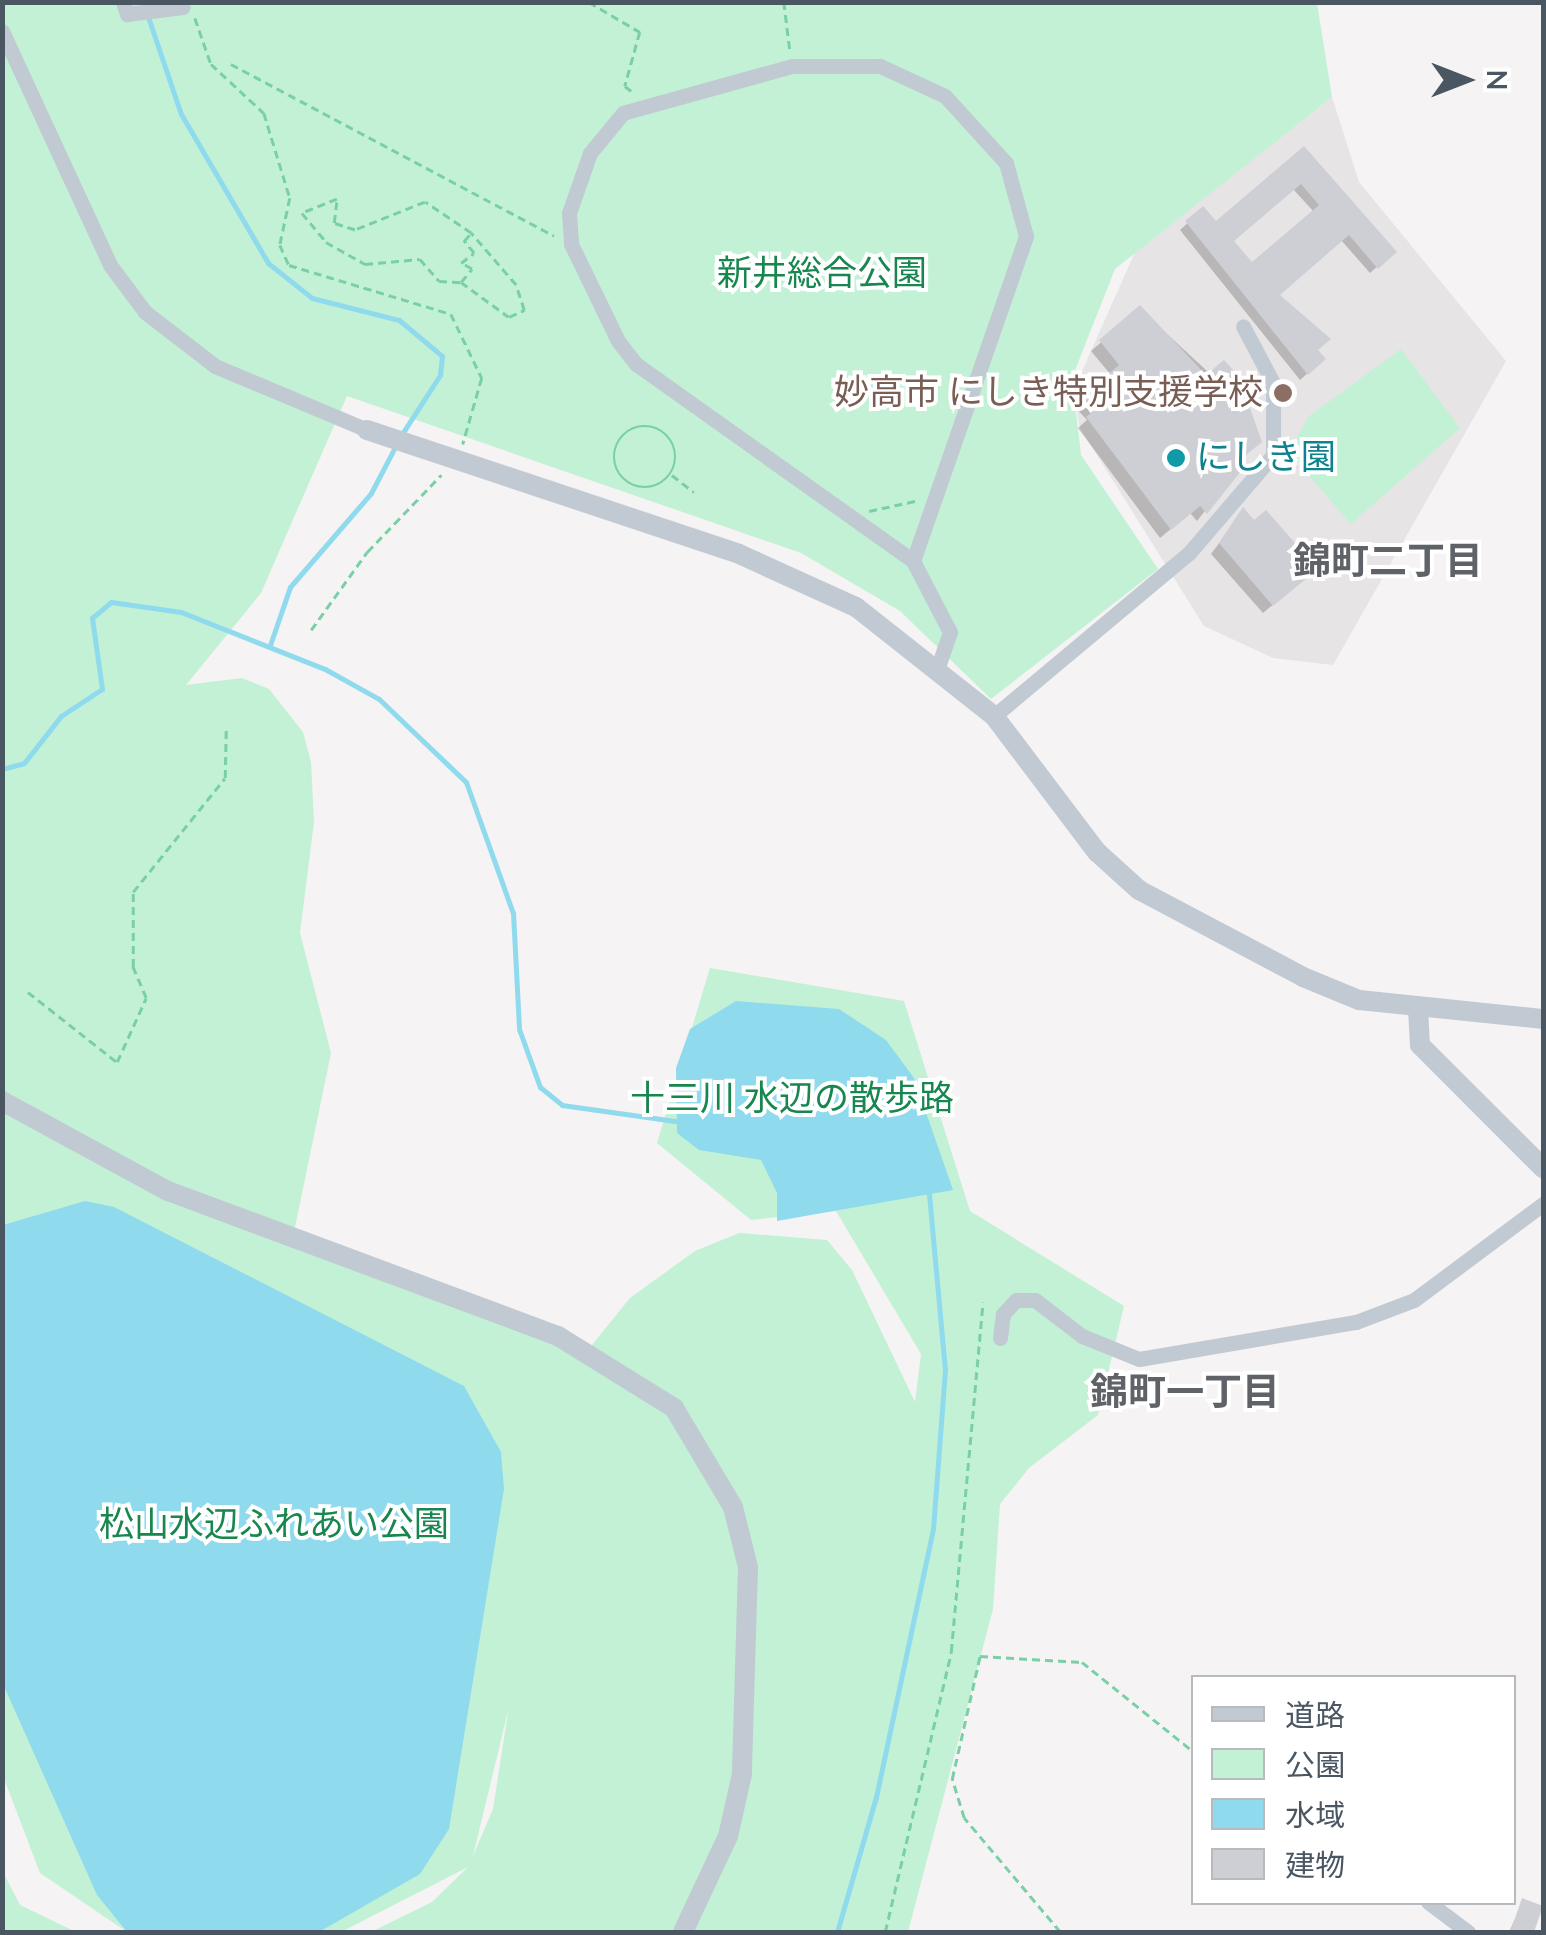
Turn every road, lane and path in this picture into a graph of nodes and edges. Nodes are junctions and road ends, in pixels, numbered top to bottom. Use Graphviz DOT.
graph roads {
  1 [pos="589,2"];
  2 [pos="784,2"];
  3 [pos="186,5"];
  4 [pos="125,8"];
  5 [pos="2,31"];
  6 [pos="231,64"];
  7 [pos="792,66"];
  8 [pos="645,102"];
  9 [pos="471,233"];
  10 [pos="569,243"];
  11 [pos="461,282"];
  12 [pos="1242,326"];
  13 [pos="366,430"];
  14 [pos="670,474"];
  15 [pos="694,492"];
  16 [pos="932,496"];
  17 [pos="858,513"];
  18 [pos="913,561"];
  19 [pos="311,630"];
  20 [pos="938,666"];
  21 [pos="994,716"];
  22 [pos="226,730"];
  23 [pos="28,992"];
  24 [pos="1418,1008"];
  25 [pos="1544,1019"];
  26 [pos="2,1102"];
  27 [pos="1544,1168"];
  28 [pos="1544,1203"];
  29 [pos="983,1302"];
  30 [pos="1000,1338"];
  31 [pos="1191,1750"];
  32 [pos="1432,1905"];
  33 [pos="683,1932"];
  34 [pos="885,1932"];
  35 [pos="1060,1932"];
  36 [pos="1468,1932"];
  1 -- 8 [label="path"];
  2 -- 7 [label="path"];
  3 -- 4 [label="street"];
  3 -- 19 [label="path"];
  5 -- 13 [label="street"];
  6 -- 10 [label="path"];
  7 -- 8 [label="street"];
  7 -- 16 [label="street"];
  8 -- 17 [label="street"];
  9 -- 11 [label="path"];
  9 -- 11 [label="path"];
  9 -- 11 [label="path"];
  12 -- 21 [label="street"];
  13 -- 20 [label="street"];
  14 -- 14 [label="path"];
  14 -- 15 [label="path"];
  16 -- 17 [label="path"];
  16 -- 18 [label="street"];
  17 -- 18 [label="street"];
  18 -- 20 [label="street"];
  20 -- 21 [label="street"];
  21 -- 24 [label="street"];
  22 -- 23 [label="path"];
  24 -- 25 [label="street"];
  24 -- 27 [label="street"];
  26 -- 33 [label="street"];
  28 -- 30 [label="street"];
  29 -- 34 [label="path"];
  31 -- 35 [label="path"];
  32 -- 36 [label="street"];
}
